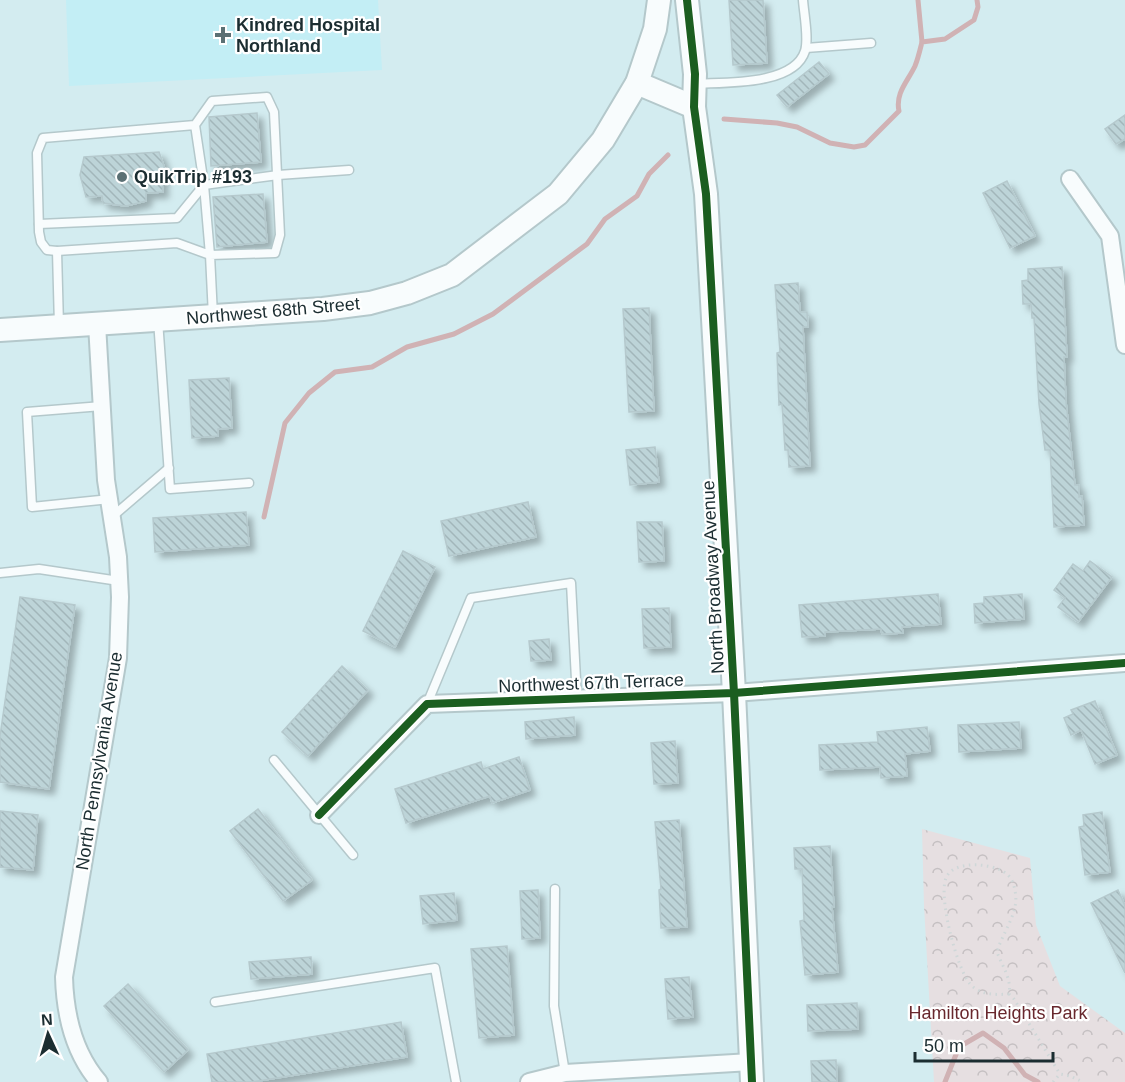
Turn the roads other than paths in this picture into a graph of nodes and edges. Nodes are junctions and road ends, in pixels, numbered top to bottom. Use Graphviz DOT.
graph roads {
  1 [pos="659,0"];
  2 [pos="687,0"];
  3 [pos="803,0"];
  4 [pos="871,43"];
  5 [pos="806,48"];
  6 [pos="637,83"];
  7 [pos="694,96"];
  8 [pos="195,125"];
  9 [pos="349,170"];
  10 [pos="278,175"];
  11 [pos="1070,179"];
  12 [pos="204,185"];
  13 [pos="39,224"];
  14 [pos="57,251"];
  15 [pos="210,255"];
  16 [pos="213,316"];
  17 [pos="158,320"];
  18 [pos="97,324"];
  19 [pos="59,326"];
  20 [pos="0,330"];
  21 [pos="1125,345"];
  22 [pos="102,406"];
  23 [pos="169,468"];
  24 [pos="249,483"];
  25 [pos="110,499"];
  26 [pos="112,516"];
  27 [pos="0,573"];
  28 [pos="119,581"];
  29 [pos="1125,663"];
  30 [pos="734,693"];
  31 [pos="578,699"];
  32 [pos="427,704"];
  33 [pos="274,760"];
  34 [pos="320,815"];
  35 [pos="352,855"];
  36 [pos="555,889"];
  37 [pos="215,1002"];
  38 [pos="751,1072"];
  39 [pos="565,1073"];
  40 [pos="596,1076"];
  41 [pos="99,1082"];
  42 [pos="456,1082"];
  43 [pos="529,1082"];
  1 -- 6 [label="street"];
  2 -- 7 [label="street, North Broadway Avenue"];
  3 -- 5 [label="lane"];
  4 -- 5 [label="lane"];
  5 -- 7 [label="lane"];
  6 -- 7 [label="street"];
  6 -- 16 [label="street, Northwest 68th Street"];
  7 -- 30 [label="street, North Broadway Avenue"];
  8 -- 10 [label="lane"];
  8 -- 12 [label="lane"];
  8 -- 13 [label="lane"];
  9 -- 10 [label="lane"];
  10 -- 12 [label="lane"];
  10 -- 15 [label="lane"];
  11 -- 21 [label="street"];
  12 -- 13 [label="lane"];
  12 -- 15 [label="lane"];
  13 -- 14 [label="lane"];
  14 -- 15 [label="lane"];
  14 -- 19 [label="lane"];
  15 -- 16 [label="lane"];
  16 -- 17 [label="street, Northwest 68th Street"];
  17 -- 18 [label="street, Northwest 68th Street"];
  17 -- 23 [label="lane"];
  18 -- 19 [label="street, Northwest 68th Street"];
  18 -- 22 [label="street, North Pennsylvania Avenue"];
  19 -- 20 [label="street, Northwest 68th Street"];
  22 -- 25 [label="street, North Pennsylvania Avenue"];
  22 -- 25 [label="lane"];
  23 -- 24 [label="lane"];
  23 -- 26 [label="lane"];
  25 -- 26 [label="street, North Pennsylvania Avenue"];
  26 -- 28 [label="street, North Pennsylvania Avenue"];
  27 -- 28 [label="lane"];
  28 -- 41 [label="street, North Pennsylvania Avenue"];
  29 -- 30 [label="street, Northwest 67th Terrace"];
  30 -- 31 [label="street, Northwest 67th Terrace"];
  30 -- 38 [label="street, North Broadway Avenue"];
  31 -- 32 [label="street, Northwest 67th Terrace"];
  31 -- 32 [label="lane"];
  32 -- 34 [label="street"];
  33 -- 34 [label="lane"];
  34 -- 35 [label="lane"];
  36 -- 39 [label="lane"];
  37 -- 42 [label="lane"];
  38 -- 40 [label="street"];
  39 -- 40 [label="street"];
  39 -- 43 [label="street"];
}
